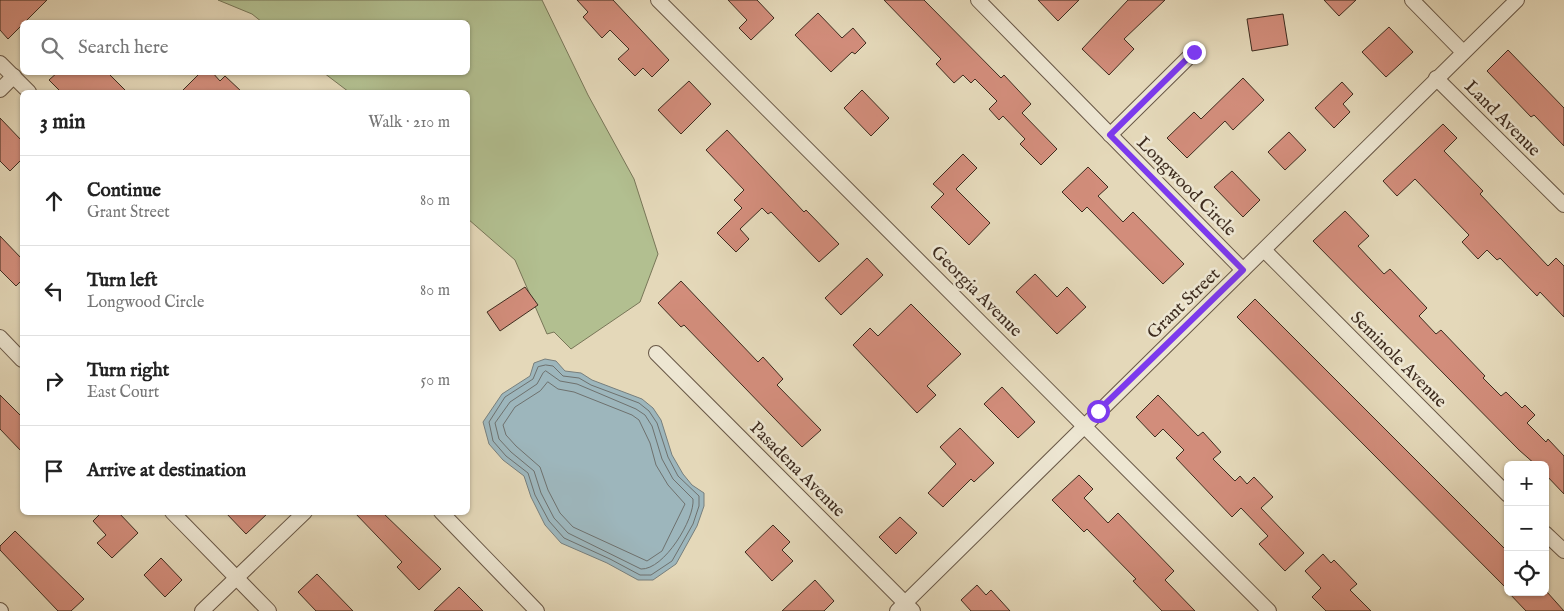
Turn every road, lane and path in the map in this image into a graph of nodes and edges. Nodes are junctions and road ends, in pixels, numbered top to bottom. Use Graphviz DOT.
graph roads {
  1 [pos="658,0"];
  2 [pos="978,0"];
  3 [pos="1412,0"];
  4 [pos="1517,0"];
  5 [pos="1194,52"];
  6 [pos="1463,52"];
  7 [pos="0,62"];
  8 [pos="14,76"];
  9 [pos="1436,78"];
  10 [pos="0,90"];
  11 [pos="27,90"];
  12 [pos="1110,135"];
  13 [pos="1564,205"];
  14 [pos="1264,250"];
  15 [pos="1243,270"];
  16 [pos="0,337"];
  17 [pos="656,353"];
  18 [pos="20,358"];
  19 [pos="1085,425"];
  20 [pos="1504,491"];
  21 [pos="175,515"];
  22 [pos="302,515"];
  23 [pos="444,515"];
  24 [pos="1549,536"];
  25 [pos="1564,551"];
  26 [pos="236,578"];
  27 [pos="905,608"];
  28 [pos="202,611"];
  29 [pos="269,611"];
  30 [pos="537,611"];
  31 [pos="1268,611"];
  1 -- 19 [label="street, Georgia Avenue"];
  2 -- 12 [label="street, Longwood Circle"];
  3 -- 6 [label="street"];
  4 -- 6 [label="street, Grant Street"];
  5 -- 12 [label="street"];
  6 -- 9 [label="street, Grant Street"];
  7 -- 8 [label="street"];
  8 -- 10 [label="street"];
  8 -- 11 [label="street"];
  9 -- 13 [label="street, Land Avenue"];
  9 -- 14 [label="street, Grant Street"];
  12 -- 15 [label="street, Longwood Circle"];
  14 -- 15 [label="street, Grant Street"];
  14 -- 20 [label="street, Seminole Avenue"];
  15 -- 19 [label="street, Grant Street"];
  16 -- 18 [label="street"];
  17 -- 27 [label="street, Pasadena Avenue"];
  19 -- 27 [label="street, Grant Street"];
  19 -- 31 [label="street, Georgia Avenue"];
  21 -- 26 [label="street"];
  22 -- 26 [label="street"];
  23 -- 30 [label="street"];
  24 -- 25 [label="street"];
  26 -- 28 [label="street"];
  26 -- 29 [label="street"];
}
